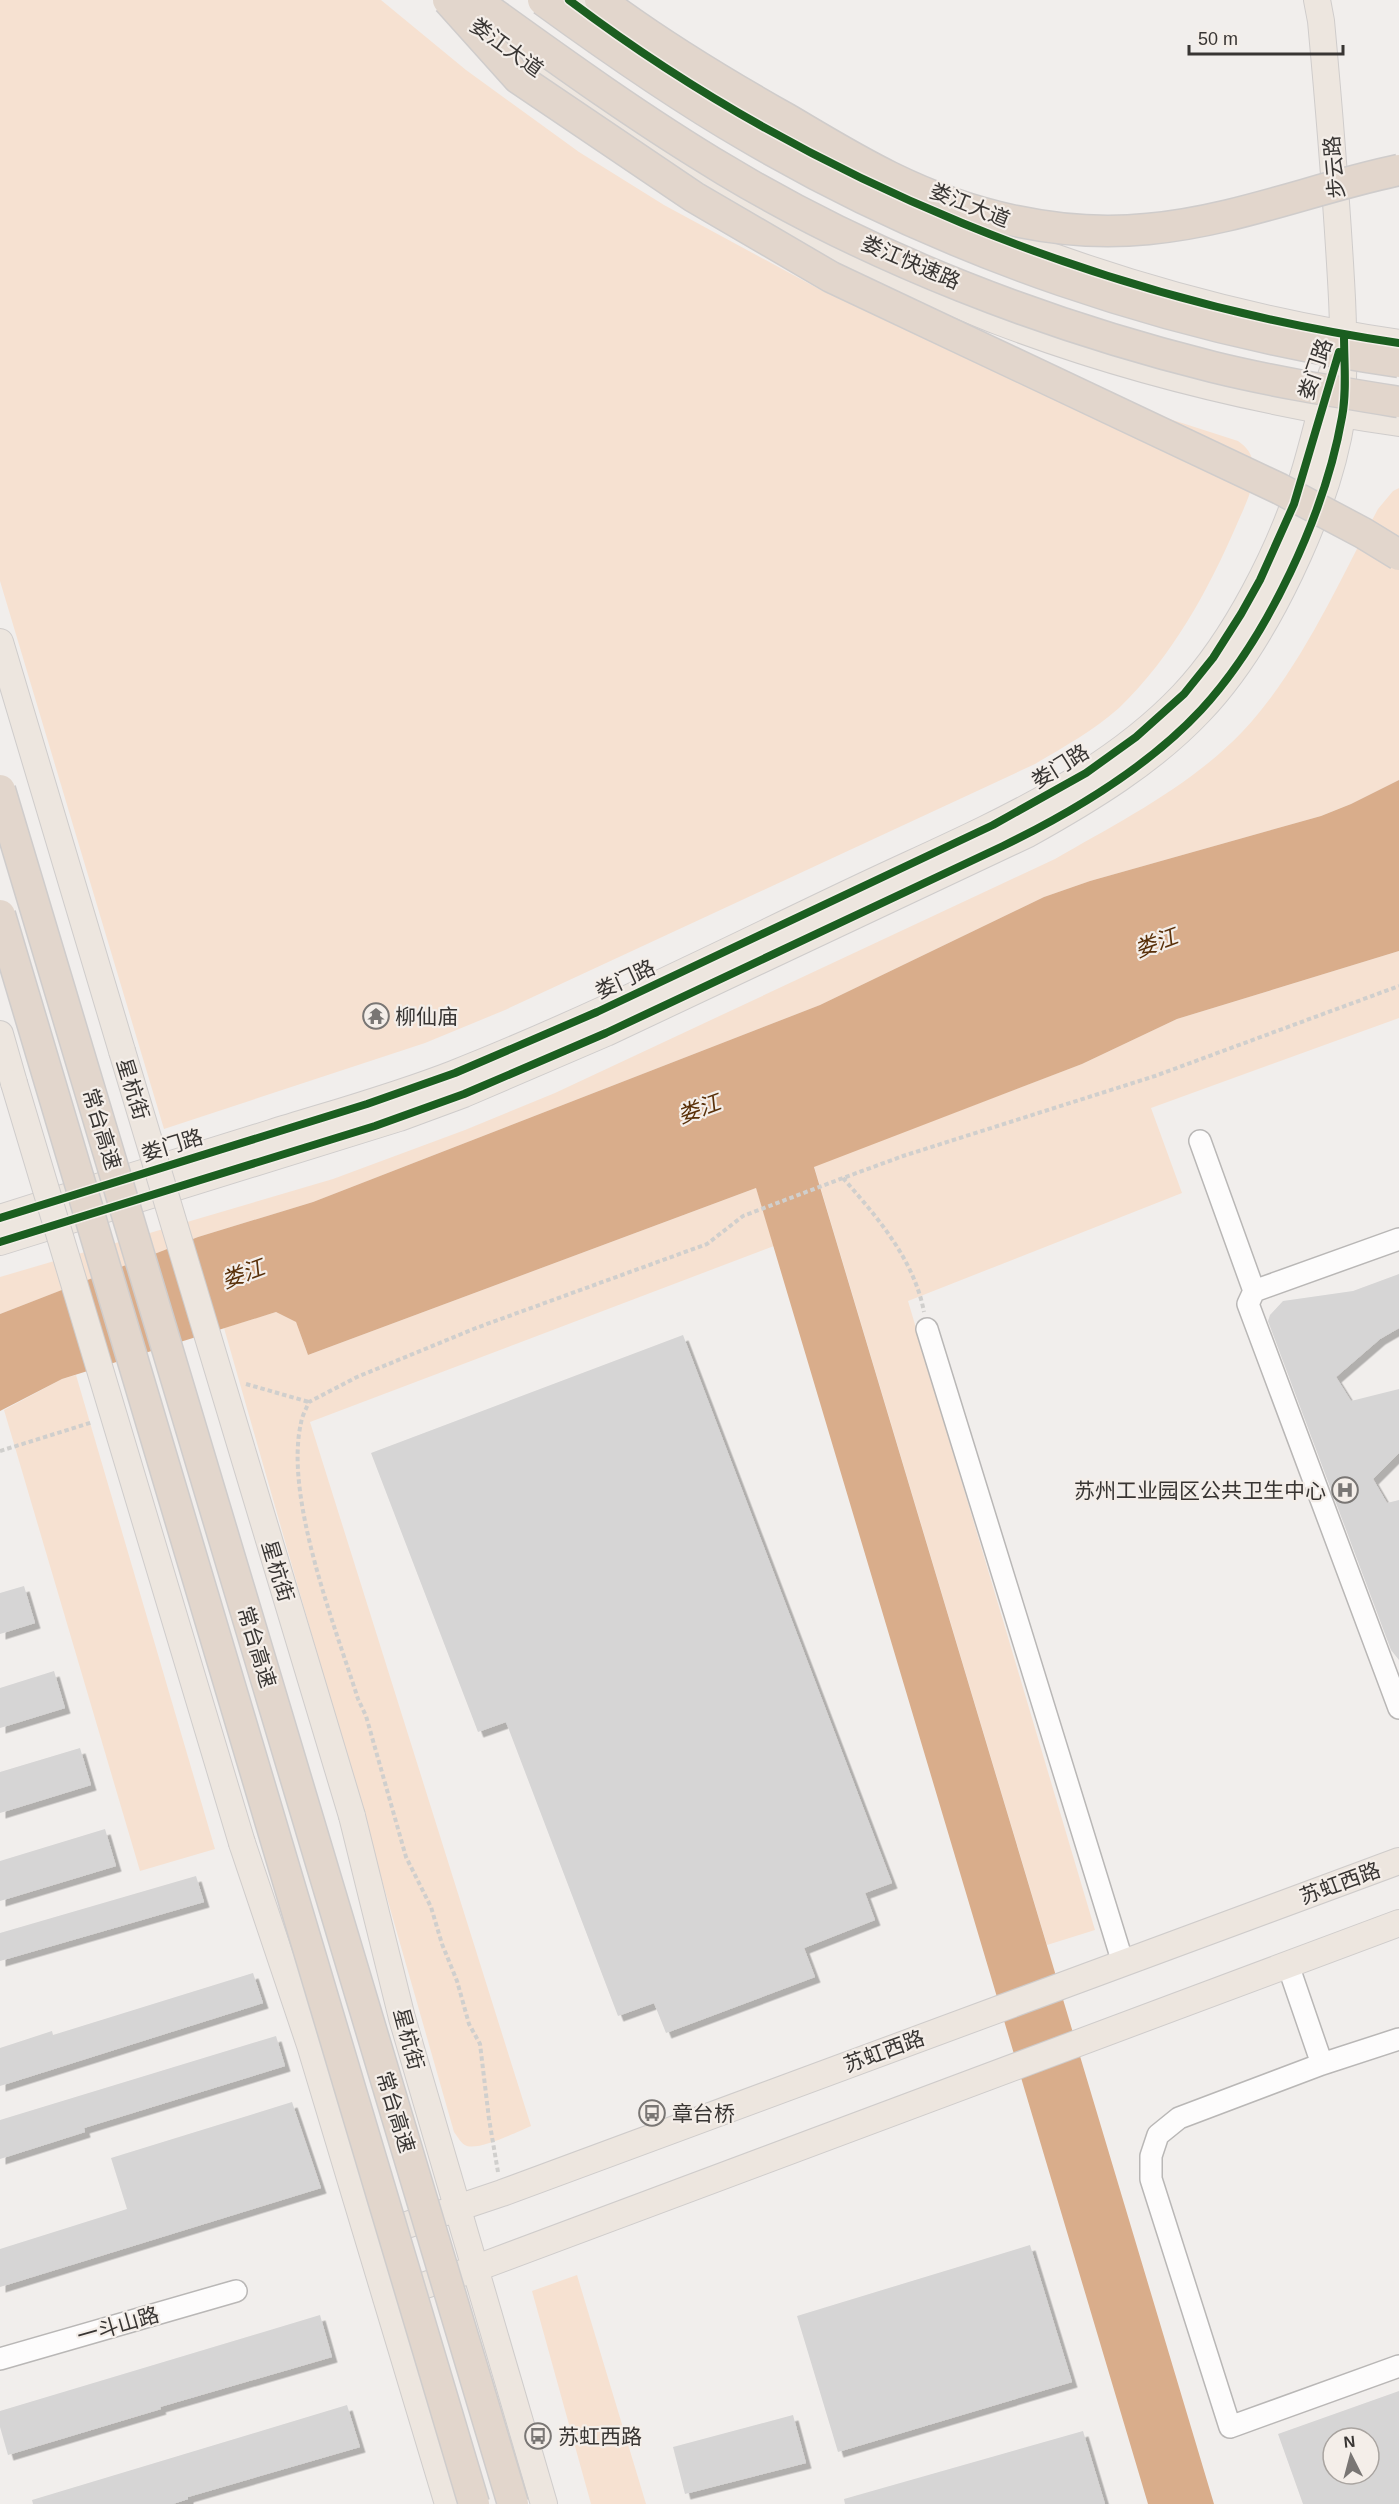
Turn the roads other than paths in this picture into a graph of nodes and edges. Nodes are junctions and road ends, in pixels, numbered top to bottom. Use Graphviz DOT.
graph roads {
  1 [pos="446,0"];
  2 [pos="475,0"];
  3 [pos="543,0"];
  4 [pos="569,0"];
  5 [pos="600,0"];
  6 [pos="1317,0"];
  7 [pos="1399,170"];
  8 [pos="1344,335"];
  9 [pos="1399,344"];
  10 [pos="1399,362"];
  11 [pos="1399,402"];
  12 [pos="1331,412"];
  13 [pos="1399,423"];
  14 [pos="1399,555"];
  15 [pos="0,642"];
  16 [pos="0,790"];
  17 [pos="0,915"];
  18 [pos="0,1034"];
  19 [pos="1200,1141"];
  20 [pos="0,1218"];
  21 [pos="1399,1239"];
  22 [pos="0,1242"];
  23 [pos="1254,1291"];
  24 [pos="927,1329"];
  25 [pos="1399,1708"];
  26 [pos="1399,1861"];
  27 [pos="1399,1923"];
  28 [pos="1123,1963"];
  29 [pos="1288,1965"];
  30 [pos="1399,2039"];
  31 [pos="1322,2064"];
  32 [pos="457,2210"];
  33 [pos="368,2238"];
  34 [pos="474,2270"];
  35 [pos="236,2291"];
  36 [pos="386,2298"];
  37 [pos="0,2359"];
  38 [pos="1399,2366"];
  39 [pos="448,2504"];
  40 [pos="474,2504"];
  41 [pos="513,2504"];
  42 [pos="544,2504"];
  1 -- 12 [label="main road, 娄江大道"];
  1 -- 14 [label="highway, bridge"];
  2 -- 11 [label="highway, 娄江快速路, bridge"];
  3 -- 10 [label="highway, 娄江快速路, bridge"];
  4 -- 8 [label="main road, 娄江大道"];
  5 -- 7 [label="highway, bridge"];
  6 -- 8 [label="main road, 步云路"];
  8 -- 9 [label="main road, 娄江大道"];
  8 -- 12 [label="main road, 娄门路"];
  12 -- 13 [label="main road, 娄江大道"];
  12 -- 20 [label="main road, 娄门路"];
  12 -- 22 [label="main road, 娄门路"];
  15 -- 32 [label="main road, 星杭街, bridge"];
  16 -- 41 [label="highway, 常台高速, bridge"];
  17 -- 40 [label="highway, 常台高速, bridge"];
  18 -- 33 [label="main road, bridge"];
  19 -- 23 [label="street"];
  21 -- 23 [label="street"];
  23 -- 25 [label="street"];
  24 -- 28 [label="street"];
  26 -- 28 [label="main road, 苏虹西路"];
  27 -- 29 [label="main road"];
  28 -- 32 [label="main road, 苏虹西路"];
  29 -- 31 [label="street"];
  29 -- 34 [label="main road"];
  30 -- 31 [label="street"];
  31 -- 38 [label="street"];
  32 -- 33 [label="main road, 苏虹西路"];
  32 -- 34 [label="main road, 星杭街"];
  33 -- 36 [label="main road"];
  34 -- 36 [label="main road"];
  34 -- 42 [label="main road, 星杭街"];
  35 -- 37 [label="street, 一斗山路"];
  36 -- 39 [label="main road"];
}
